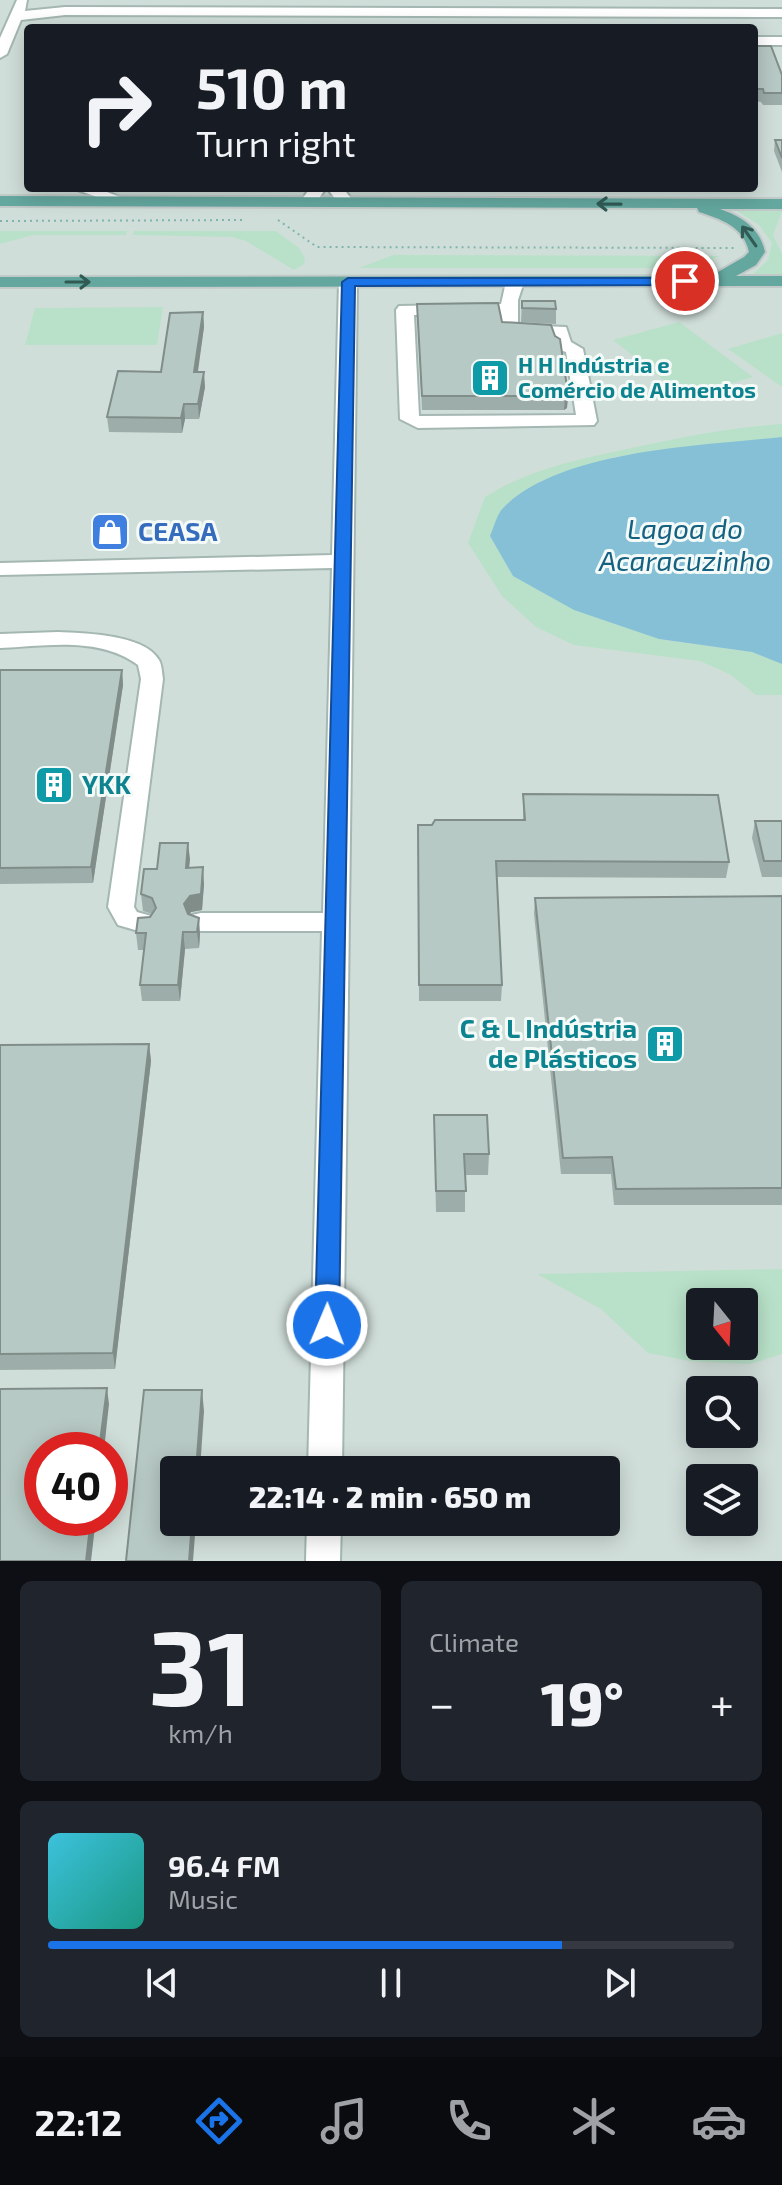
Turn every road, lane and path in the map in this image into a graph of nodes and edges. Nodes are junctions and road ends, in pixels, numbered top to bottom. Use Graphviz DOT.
graph roads {
  1 [pos="23,0"];
  2 [pos="522,5"];
  3 [pos="100,6"];
  4 [pos="727,6"];
  5 [pos="782,13"];
  6 [pos="19,16"];
  7 [pos="9,33"];
  8 [pos="24,39"];
  9 [pos="758,41"];
  10 [pos="782,41"];
  11 [pos="0,54"];
  12 [pos="93,192"];
  13 [pos="313,194"];
  14 [pos="340,195"];
  15 [pos="0,201"];
  16 [pos="122,201"];
  17 [pos="687,204"];
  18 [pos="782,204"];
  19 [pos="251,220"];
  20 [pos="266,220"];
  21 [pos="0,221"];
  22 [pos="757,248"];
  23 [pos="714,281"];
  24 [pos="782,281"];
  25 [pos="0,282"];
  26 [pos="348,282"];
  27 [pos="515,282"];
  28 [pos="511,309"];
  29 [pos="342,561"];
  30 [pos="0,569"];
  31 [pos="0,641"];
  32 [pos="201,922"];
  33 [pos="335,922"];
  34 [pos="142,923"];
  35 [pos="325,1456"];
  36 [pos="324,1536"];
  37 [pos="323,1561"];
  1 -- 6 [label="street"];
  2 -- 3 [label="street"];
  2 -- 4 [label="street"];
  3 -- 6 [label="street"];
  4 -- 5 [label="street"];
  6 -- 7 [label="street"];
  7 -- 8 [label="street"];
  7 -- 11 [label="street"];
  9 -- 10 [label="street"];
  12 -- 16 [label="street"];
  13 -- 14 [label="main road"];
  13 -- 16 [label="main road"];
  17 -- 14 [label="main road, one-way"];
  15 -- 16 [label="main road"];
  17 -- 18 [label="main road"];
  22 -- 17 [label="main road, one-way"];
  19 -- 21 [label="path"];
  20 -- 22 [label="path"];
  22 -- 23 [label="main road"];
  23 -- 24 [label="main road"];
  23 -- 27 [label="main road"];
  25 -- 26 [label="main road, one-way"];
  26 -- 27 [label="main road"];
  26 -- 29 [label="street"];
  27 -- 28 [label="street"];
  28 -- 28 [label="street"];
  29 -- 30 [label="street"];
  29 -- 33 [label="street"];
  31 -- 34 [label="street"];
  32 -- 33 [label="street"];
  33 -- 35 [label="street"];
  36 -- 37 [label="street"];
}
